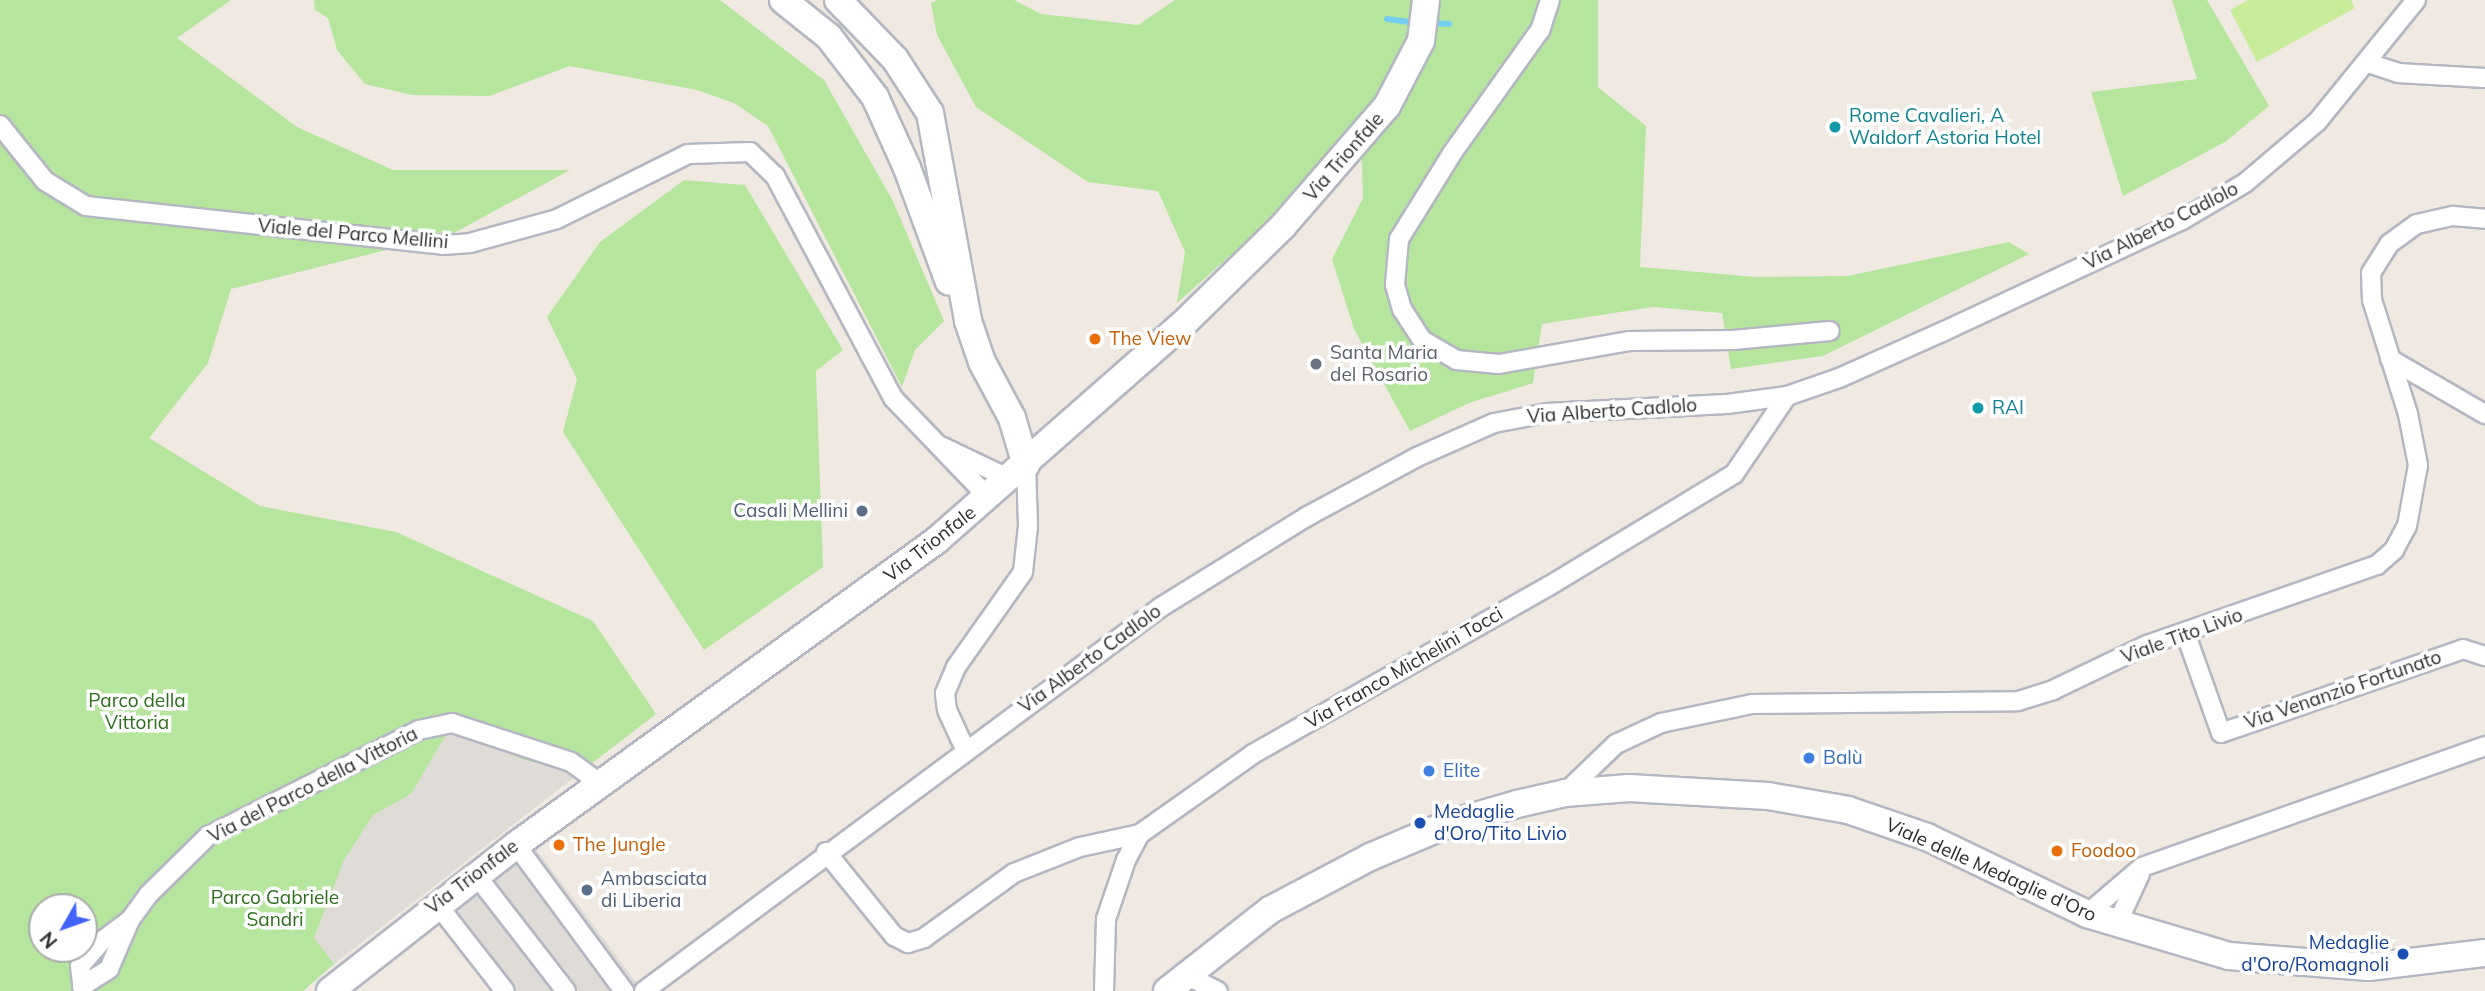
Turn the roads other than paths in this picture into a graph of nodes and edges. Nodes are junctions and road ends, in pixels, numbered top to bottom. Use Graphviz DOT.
graph roads {
  1 [pos="783,0"];
  2 [pos="838,0"];
  3 [pos="1426,0"];
  4 [pos="1550,0"];
  5 [pos="2416,0"];
  6 [pos="2368,62"];
  7 [pos="2485,78"];
  8 [pos="0,125"];
  9 [pos="2485,219"];
  10 [pos="968,321"];
  11 [pos="1830,331"];
  12 [pos="2390,359"];
  13 [pos="1787,396"];
  14 [pos="2485,414"];
  15 [pos="936,443"];
  16 [pos="1018,472"];
  17 [pos="988,497"];
  18 [pos="2185,632"];
  19 [pos="2485,656"];
  20 [pos="2485,746"];
  21 [pos="965,749"];
  22 [pos="600,783"];
  23 [pos="1565,793"];
  24 [pos="1140,834"];
  25 [pos="516,845"];
  26 [pos="826,852"];
  27 [pos="2142,867"];
  28 [pos="476,875"];
  29 [pos="437,904"];
  30 [pos="2087,914"];
  31 [pos="130,920"];
  32 [pos="2116,926"];
  33 [pos="2483,958"];
  34 [pos="1175,983"];
  35 [pos="83,988"];
  36 [pos="330,991"];
  37 [pos="505,991"];
  38 [pos="566,991"];
  39 [pos="624,991"];
  40 [pos="644,991"];
  41 [pos="1104,991"];
  42 [pos="1218,991"];
  1 -- 10 [label="main road"];
  2 -- 10 [label="main road"];
  3 -- 16 [label="main road, Via Trionfale"];
  4 -- 11 [label="street"];
  5 -- 6 [label="street, Via Alberto Cadlolo"];
  6 -- 7 [label="street"];
  6 -- 13 [label="street, Via Alberto Cadlolo"];
  8 -- 15 [label="street, Viale del Parco Mellini"];
  9 -- 12 [label="street, Viale Tito Livio"];
  10 -- 16 [label="main road"];
  12 -- 14 [label="street"];
  12 -- 18 [label="street, Viale Tito Livio"];
  13 -- 21 [label="street, Via Alberto Cadlolo"];
  13 -- 24 [label="street, Via Franco Michelini Tocci"];
  15 -- 16 [label="street, Viale del Parco Mellini"];
  15 -- 17 [label="street, Viale del Parco Mellini"];
  16 -- 17 [label="main road, Via Trionfale"];
  16 -- 21 [label="street"];
  17 -- 22 [label="main road, Via Trionfale"];
  18 -- 19 [label="street, Via Venanzio Fortunato"];
  18 -- 23 [label="street, Viale Tito Livio"];
  20 -- 27 [label="street"];
  21 -- 26 [label="street, Via Alberto Cadlolo"];
  22 -- 25 [label="main road, Via Trionfale"];
  22 -- 31 [label="street, Via del Parco della Vittoria"];
  23 -- 30 [label="main road, Viale delle Medaglie d'Oro"];
  23 -- 34 [label="main road, Viale delle Medaglie d'Oro"];
  24 -- 26 [label="street"];
  24 -- 41 [label="street, Via Franco Michelini Tocci"];
  25 -- 28 [label="main road, Via Trionfale"];
  25 -- 39 [label="street"];
  26 -- 40 [label="street, Via Alberto Cadlolo"];
  27 -- 30 [label="street"];
  27 -- 32 [label="street"];
  28 -- 29 [label="main road, Via Trionfale"];
  28 -- 38 [label="street"];
  29 -- 36 [label="main road, Via Trionfale"];
  29 -- 37 [label="street"];
  30 -- 32 [label="main road, Viale delle Medaglie d'Oro"];
  31 -- 35 [label="street, Via del Parco della Vittoria"];
  31 -- 35 [label="street, Via del Parco della Vittoria"];
  32 -- 33 [label="main road, Viale delle Medaglie d'Oro"];
  34 -- 42 [label="street"];
}
